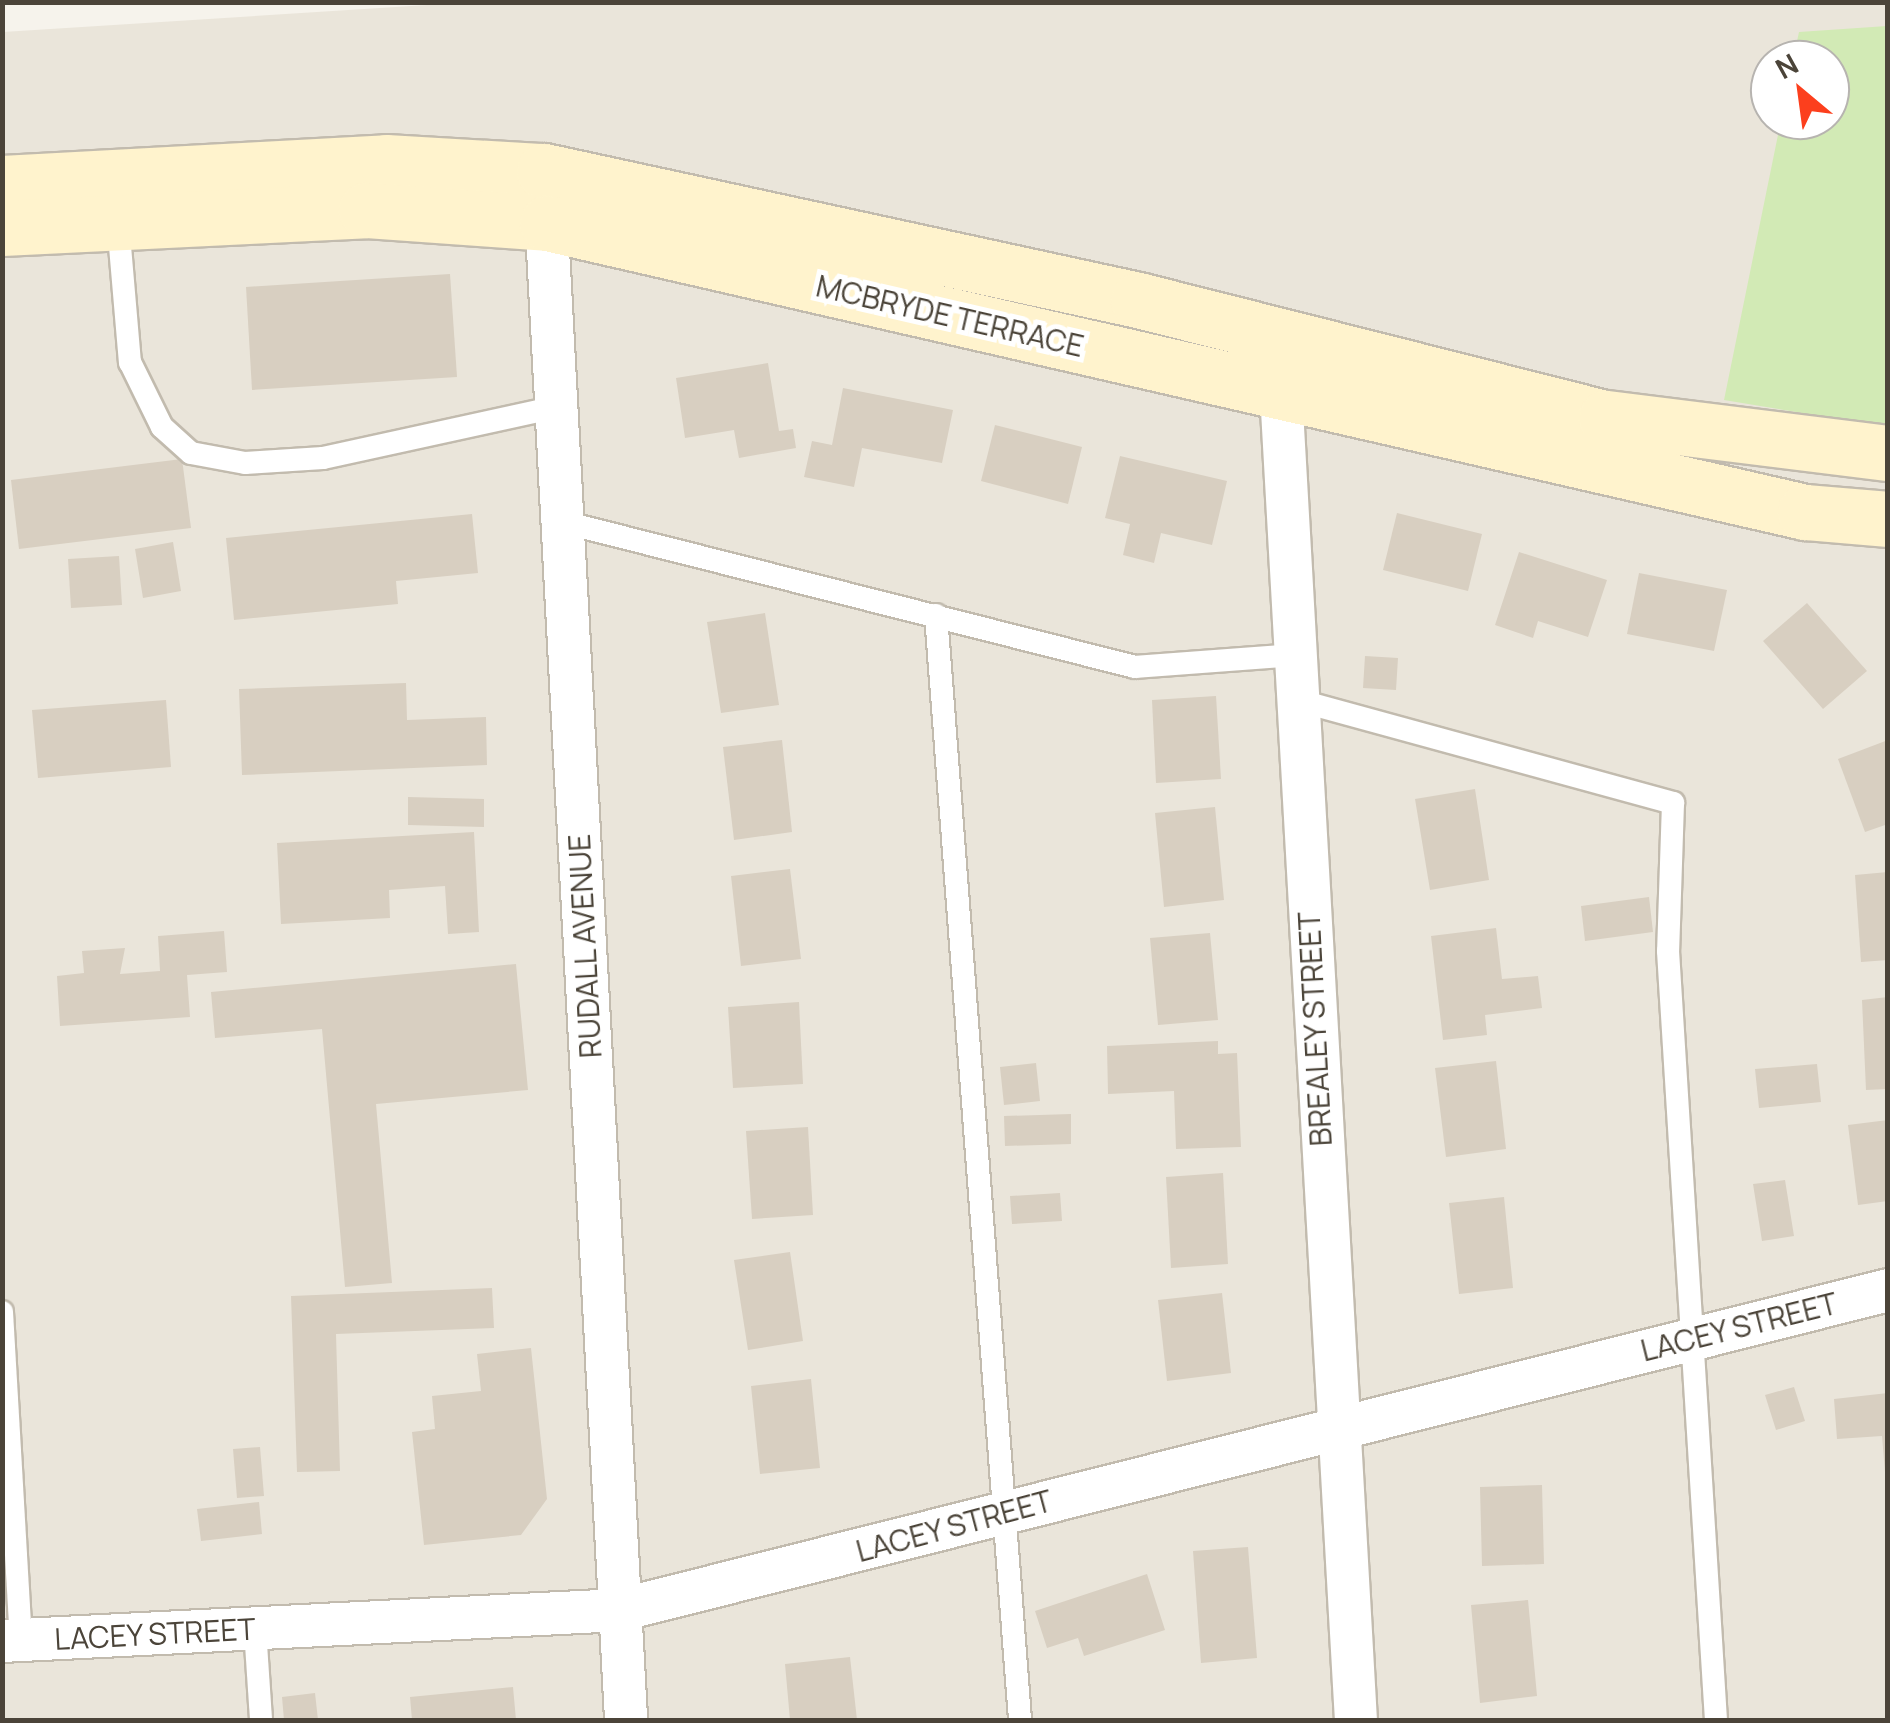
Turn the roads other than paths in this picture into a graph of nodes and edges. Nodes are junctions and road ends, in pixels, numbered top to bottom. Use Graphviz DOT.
graph roads {
  1 [pos="2,182"];
  2 [pos="546,197"];
  3 [pos="118,223"];
  4 [pos="2,228"];
  5 [pos="1297,340"];
  6 [pos="1281,392"];
  7 [pos="557,407"];
  8 [pos="1888,452"];
  9 [pos="1888,519"];
  10 [pos="563,522"];
  11 [pos="936,615"];
  12 [pos="1295,655"];
  13 [pos="1298,700"];
  14 [pos="1888,1290"];
  15 [pos="2,1312"];
  16 [pos="1692,1339"];
  17 [pos="1337,1426"];
  18 [pos="1007,1510"];
  19 [pos="620,1610"];
  20 [pos="254,1629"];
  21 [pos="12,1640"];
  22 [pos="261,1720"];
  23 [pos="626,1720"];
  24 [pos="1020,1720"];
  25 [pos="1356,1720"];
  26 [pos="1716,1720"];
  1 -- 2 [label="main road, MCBRYDE TERRACE"];
  2 -- 3 [label="main road, MCBRYDE TERRACE"];
  2 -- 5 [label="main road, MCBRYDE TERRACE"];
  2 -- 6 [label="main road, MCBRYDE TERRACE"];
  2 -- 7 [label="street, RUDALL AVENUE"];
  3 -- 4 [label="main road, MCBRYDE TERRACE"];
  3 -- 7 [label="lane"];
  5 -- 6 [label="street, BREALEY STREET"];
  5 -- 8 [label="main road, MCBRYDE TERRACE"];
  6 -- 9 [label="main road, MCBRYDE TERRACE"];
  6 -- 12 [label="street, BREALEY STREET"];
  7 -- 10 [label="street, RUDALL AVENUE"];
  10 -- 11 [label="lane"];
  10 -- 19 [label="street, RUDALL AVENUE"];
  11 -- 12 [label="lane"];
  11 -- 18 [label="lane"];
  12 -- 13 [label="street, BREALEY STREET"];
  13 -- 16 [label="lane"];
  13 -- 17 [label="street, BREALEY STREET"];
  14 -- 16 [label="street, LACEY STREET"];
  15 -- 21 [label="lane"];
  16 -- 17 [label="street, LACEY STREET"];
  16 -- 26 [label="lane"];
  17 -- 18 [label="street, LACEY STREET"];
  17 -- 25 [label="street, BREALEY STREET"];
  18 -- 19 [label="street, LACEY STREET"];
  18 -- 24 [label="lane"];
  19 -- 20 [label="street, LACEY STREET"];
  19 -- 23 [label="street, RUDALL AVENUE"];
  20 -- 21 [label="street, LACEY STREET"];
  20 -- 22 [label="lane"];
}
